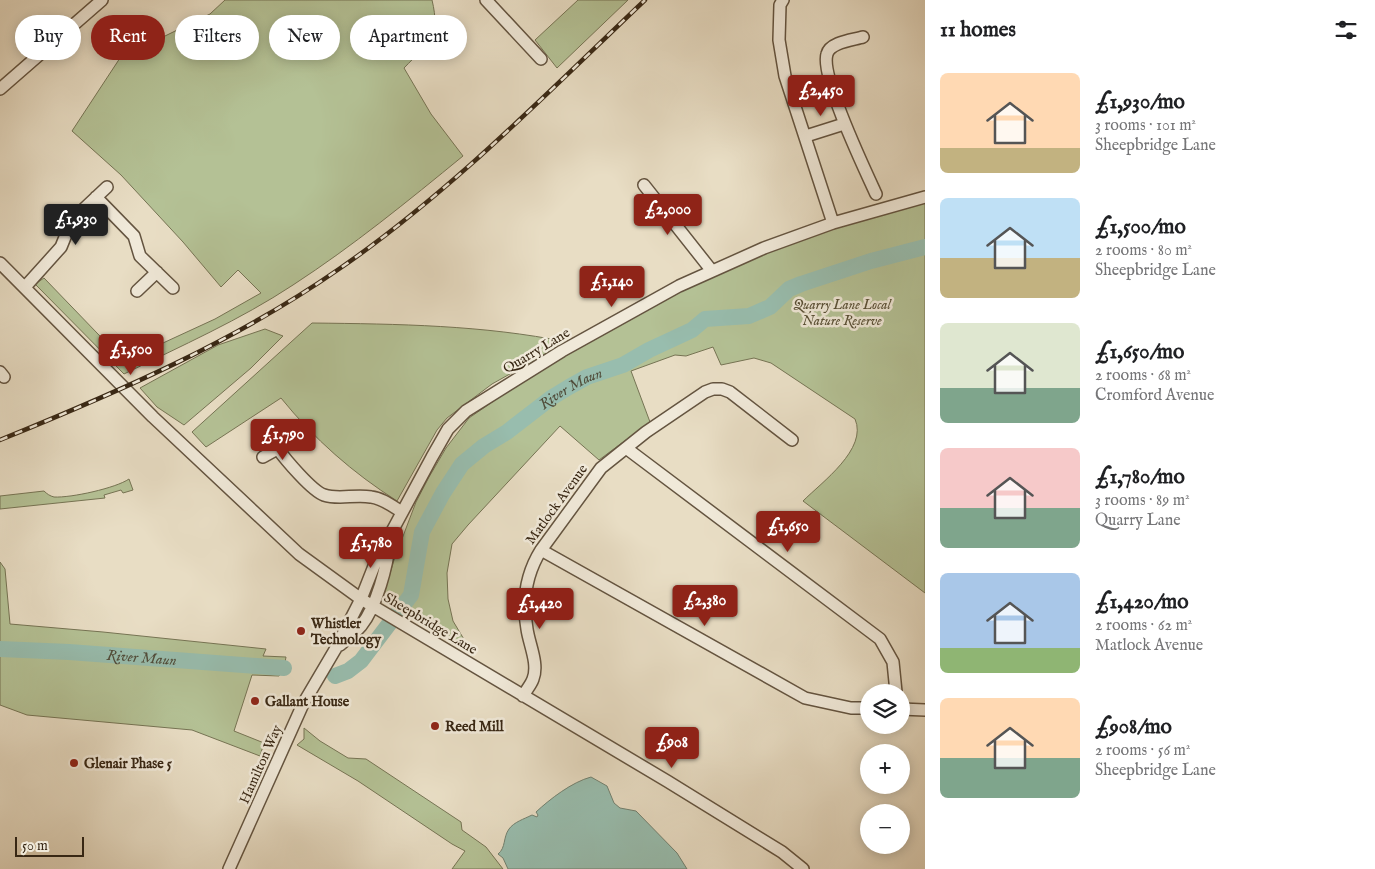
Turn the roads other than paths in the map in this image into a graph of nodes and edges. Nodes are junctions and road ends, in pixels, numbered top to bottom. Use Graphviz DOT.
graph roads {
  1 [pos="102,0"];
  2 [pos="486,0"];
  3 [pos="783,0"];
  4 [pos="863,37"];
  5 [pos="542,59"];
  6 [pos="0,88"];
  7 [pos="844,124"];
  8 [pos="806,136"];
  9 [pos="644,185"];
  10 [pos="106,187"];
  11 [pos="876,194"];
  12 [pos="96,197"];
  13 [pos="925,197"];
  14 [pos="833,223"];
  15 [pos="0,263"];
  16 [pos="712,271"];
  17 [pos="157,272"];
  18 [pos="25,287"];
  19 [pos="174,288"];
  20 [pos="137,291"];
  21 [pos="792,440"];
  22 [pos="290,442"];
  23 [pos="278,448"];
  24 [pos="626,448"];
  25 [pos="264,457"];
  26 [pos="402,512"];
  27 [pos="390,537"];
  28 [pos="540,550"];
  29 [pos="361,599"];
  30 [pos="372,605"];
  31 [pos="336,648"];
  32 [pos="895,684"];
  33 [pos="523,696"];
  34 [pos="860,708"];
  35 [pos="910,709"];
  36 [pos="925,710"];
  37 [pos="229,869"];
  38 [pos="803,869"];
  1 -- 6 [label="street"];
  2 -- 5 [label="street"];
  3 -- 8 [label="street"];
  4 -- 7 [label="street"];
  7 -- 8 [label="street"];
  7 -- 11 [label="street"];
  8 -- 14 [label="street"];
  9 -- 16 [label="street"];
  10 -- 12 [label="street"];
  12 -- 17 [label="street"];
  12 -- 18 [label="street"];
  13 -- 14 [label="street, Quarry Lane"];
  14 -- 16 [label="street, Quarry Lane"];
  15 -- 18 [label="street, Sheepbridge Lane"];
  16 -- 26 [label="street, Quarry Lane"];
  17 -- 19 [label="street"];
  17 -- 20 [label="street"];
  18 -- 29 [label="street, Sheepbridge Lane"];
  21 -- 24 [label="street, Matlock Avenue"];
  22 -- 23 [label="street"];
  23 -- 25 [label="street"];
  23 -- 26 [label="street"];
  24 -- 28 [label="street, Matlock Avenue"];
  24 -- 32 [label="street"];
  26 -- 27 [label="street, Quarry Lane"];
  27 -- 29 [label="street, Quarry Lane"];
  27 -- 30 [label="street, Quarry Lane"];
  28 -- 33 [label="street, Matlock Avenue"];
  28 -- 34 [label="street"];
  29 -- 30 [label="street, Sheepbridge Lane"];
  29 -- 31 [label="street, Hamilton Way"];
  30 -- 31 [label="street, Hamilton Way"];
  30 -- 33 [label="street, Sheepbridge Lane"];
  31 -- 37 [label="street, Hamilton Way"];
  33 -- 38 [label="street, Sheepbridge Lane"];
  35 -- 36 [label="street"];
}
